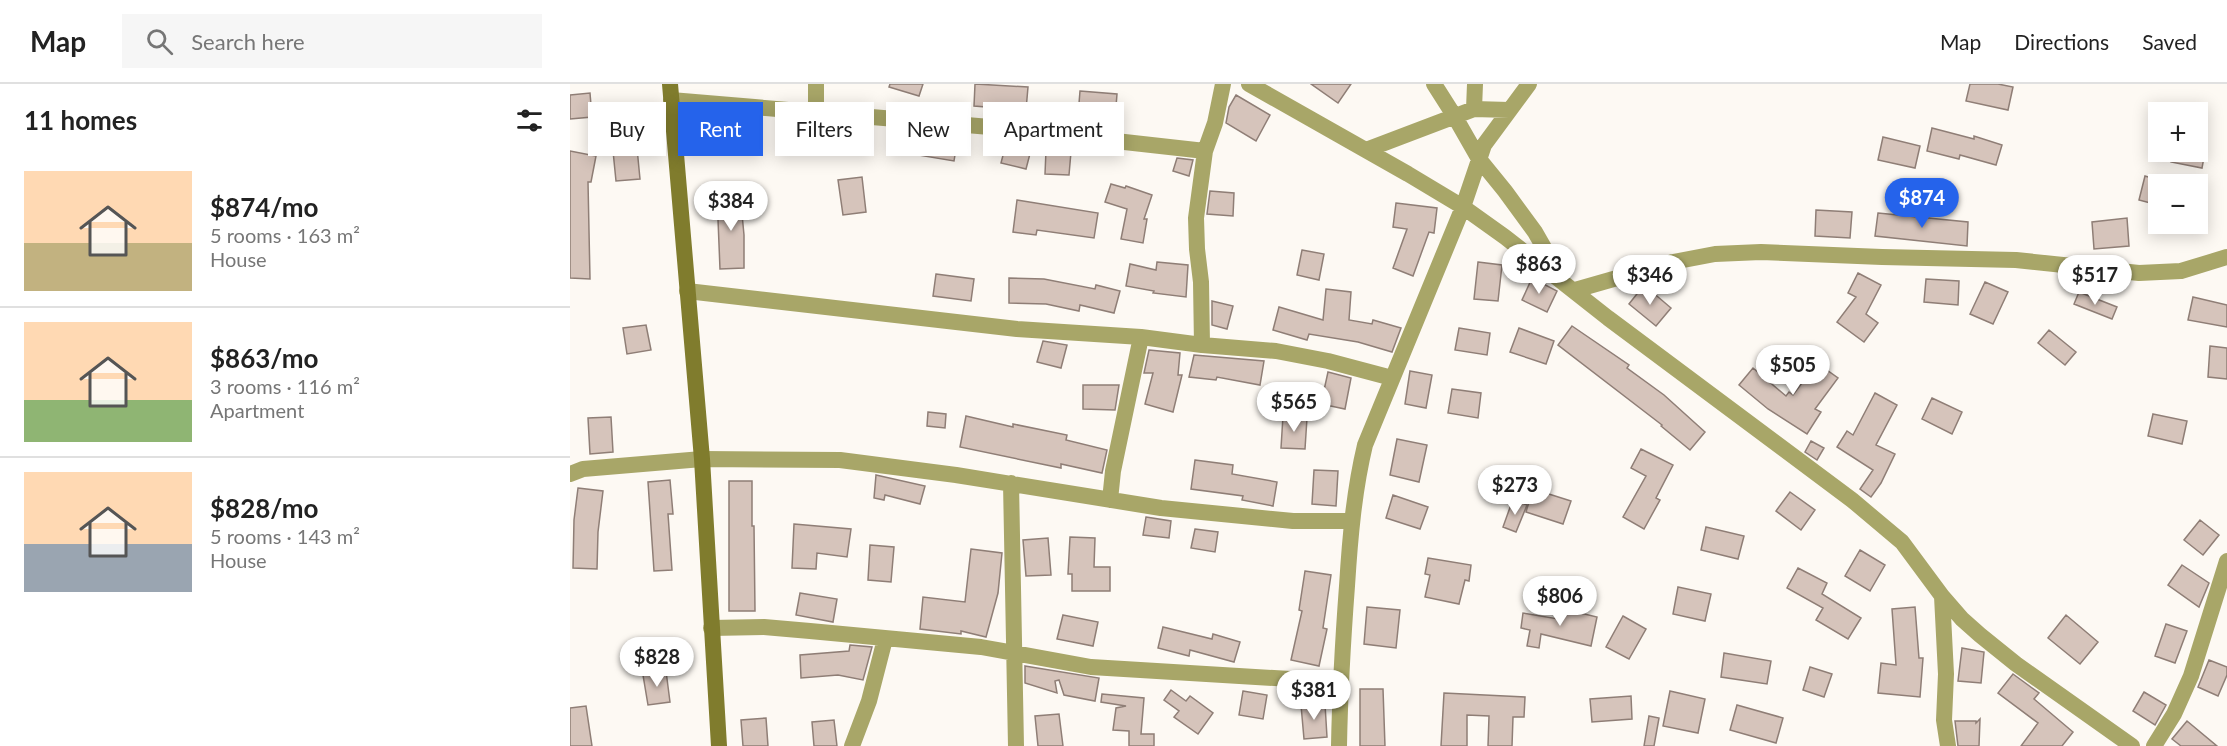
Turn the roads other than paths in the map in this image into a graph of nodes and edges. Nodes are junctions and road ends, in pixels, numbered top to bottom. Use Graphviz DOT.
graph roads {
  1 [pos="816,84"];
  2 [pos="1223,84"];
  3 [pos="1249,84"];
  4 [pos="1434,84"];
  5 [pos="1475,84"];
  6 [pos="1528,84"];
  7 [pos="671,92"];
  8 [pos="816,102"];
  9 [pos="775,106"];
  10 [pos="1474,109"];
  11 [pos="1509,110"];
  12 [pos="874,116"];
  13 [pos="1455,117"];
  14 [pos="1366,150"];
  15 [pos="1205,151"];
  16 [pos="1479,159"];
  17 [pos="1463,207"];
  18 [pos="2227,257"];
  19 [pos="1569,285"];
  20 [pos="687,291"];
  21 [pos="1141,337"];
  22 [pos="1202,345"];
  23 [pos="1392,378"];
  24 [pos="702,459"];
  25 [pos="570,474"];
  26 [pos="1011,483"];
  27 [pos="1110,500"];
  28 [pos="1351,521"];
  29 [pos="2227,561"];
  30 [pos="1942,596"];
  31 [pos="711,628"];
  32 [pos="885,639"];
  33 [pos="1013,652"];
  34 [pos="1340,682"];
  35 [pos="719,746"];
  36 [pos="852,746"];
  37 [pos="1016,746"];
  38 [pos="1340,746"];
  39 [pos="1948,746"];
  40 [pos="2132,746"];
  41 [pos="2154,746"];
  1 -- 8 [label="street"];
  2 -- 15 [label="street"];
  3 -- 14 [label="street"];
  4 -- 13 [label="street"];
  5 -- 10 [label="street"];
  6 -- 11 [label="street"];
  7 -- 9 [label="street"];
  7 -- 20 [label="main road"];
  10 -- 11 [label="street"];
  10 -- 13 [label="street"];
  11 -- 16 [label="street"];
  12 -- 15 [label="street"];
  13 -- 14 [label="street"];
  13 -- 16 [label="street"];
  14 -- 17 [label="street"];
  15 -- 22 [label="street"];
  16 -- 17 [label="street"];
  16 -- 19 [label="street"];
  17 -- 19 [label="street"];
  17 -- 23 [label="street"];
  18 -- 19 [label="street"];
  19 -- 30 [label="street"];
  20 -- 21 [label="street"];
  20 -- 24 [label="main road"];
  21 -- 22 [label="street"];
  21 -- 27 [label="street"];
  22 -- 23 [label="street"];
  23 -- 28 [label="street"];
  24 -- 25 [label="street"];
  24 -- 26 [label="street"];
  24 -- 31 [label="main road"];
  26 -- 27 [label="street"];
  26 -- 33 [label="street"];
  27 -- 28 [label="street"];
  28 -- 34 [label="street"];
  29 -- 41 [label="street"];
  30 -- 39 [label="street"];
  30 -- 40 [label="street"];
  31 -- 32 [label="street"];
  31 -- 35 [label="main road"];
  32 -- 33 [label="street"];
  32 -- 36 [label="street"];
  33 -- 34 [label="street"];
  33 -- 37 [label="street"];
  34 -- 38 [label="street"];
}
